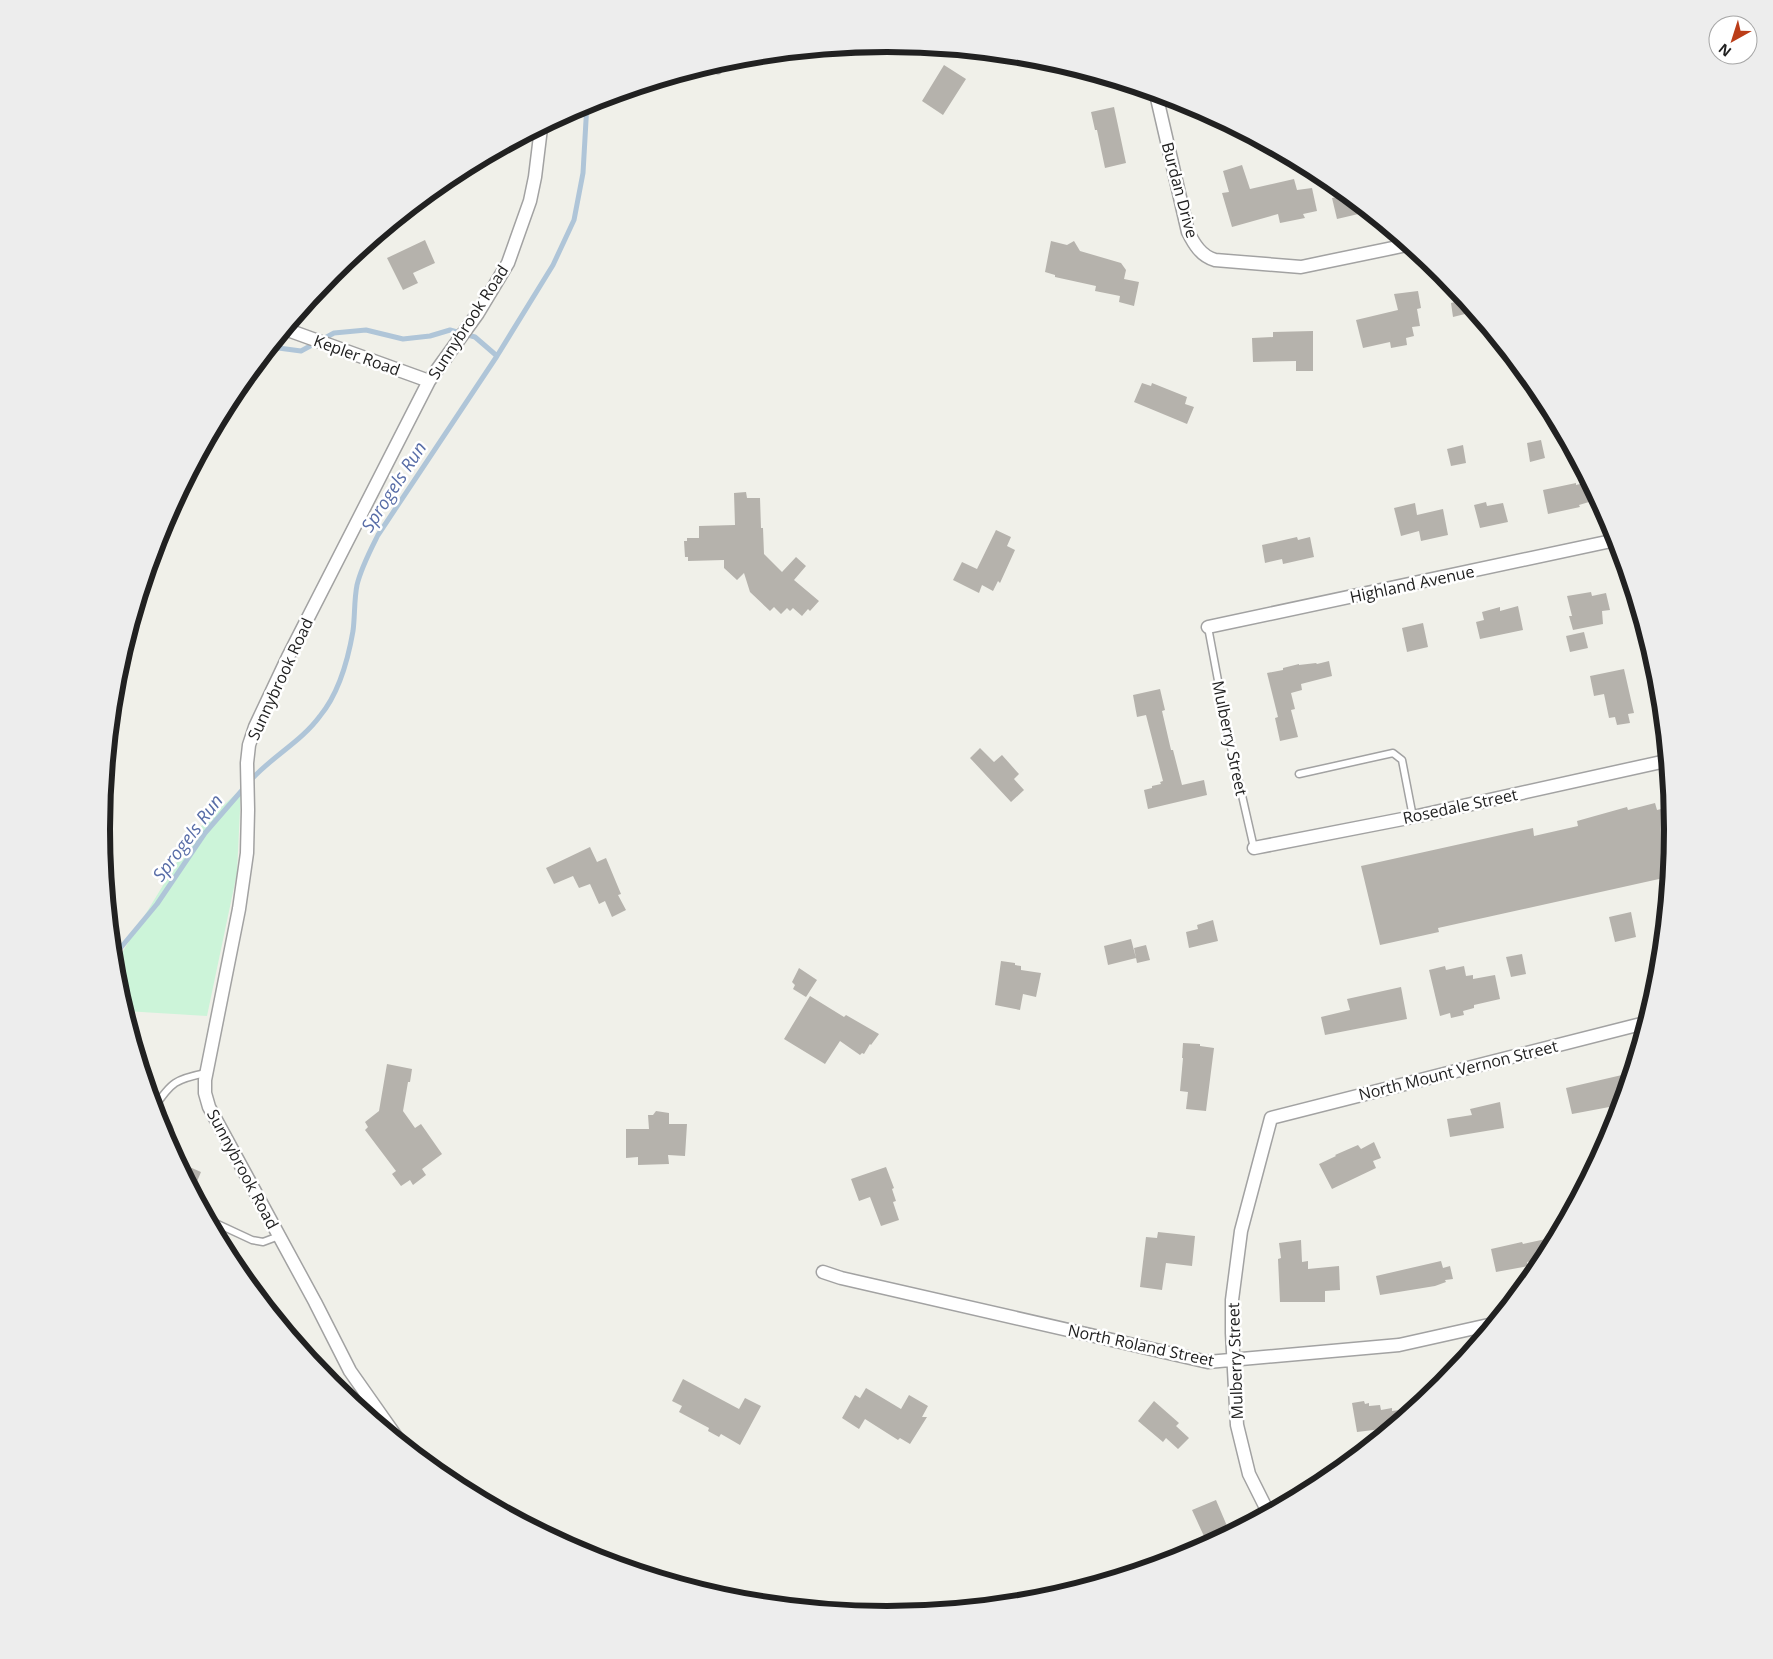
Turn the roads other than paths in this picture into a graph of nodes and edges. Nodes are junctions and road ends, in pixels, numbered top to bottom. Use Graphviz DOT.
graph roads {
  1 [pos="1158,102"];
  2 [pos="540,134"];
  3 [pos="1401,247"];
  4 [pos="291,331"];
  5 [pos="429,381"];
  6 [pos="1608,542"];
  7 [pos="1208,627"];
  8 [pos="1660,762"];
  9 [pos="1300,774"];
  10 [pos="1414,817"];
  11 [pos="1254,848"];
  12 [pos="1639,1024"];
  13 [pos="206,1073"];
  14 [pos="159,1101"];
  15 [pos="1271,1118"];
  16 [pos="218,1224"];
  17 [pos="279,1236"];
  18 [pos="822,1272"];
  19 [pos="1484,1326"];
  20 [pos="1234,1360"];
  21 [pos="389,1426"];
  22 [pos="1266,1507"];
  1 -- 3 [label="street, Burdan Drive"];
  2 -- 5 [label="street, Sunnybrook Road"];
  4 -- 5 [label="street, Kepler Road"];
  5 -- 13 [label="street, Sunnybrook Road"];
  6 -- 7 [label="street, Highland Avenue"];
  7 -- 11 [label="lane, Mulberry Street"];
  8 -- 10 [label="street, Rosedale Street"];
  9 -- 10 [label="lane"];
  10 -- 11 [label="street, Rosedale Street"];
  12 -- 15 [label="street, North Mount Vernon Street"];
  13 -- 14 [label="lane"];
  13 -- 17 [label="street, Sunnybrook Road"];
  15 -- 20 [label="street, Mulberry Street"];
  16 -- 17 [label="lane"];
  17 -- 21 [label="street, Sunnybrook Road"];
  18 -- 20 [label="street, North Roland Street"];
  19 -- 20 [label="street, North Roland Street"];
  20 -- 22 [label="street, Mulberry Street"];
}
